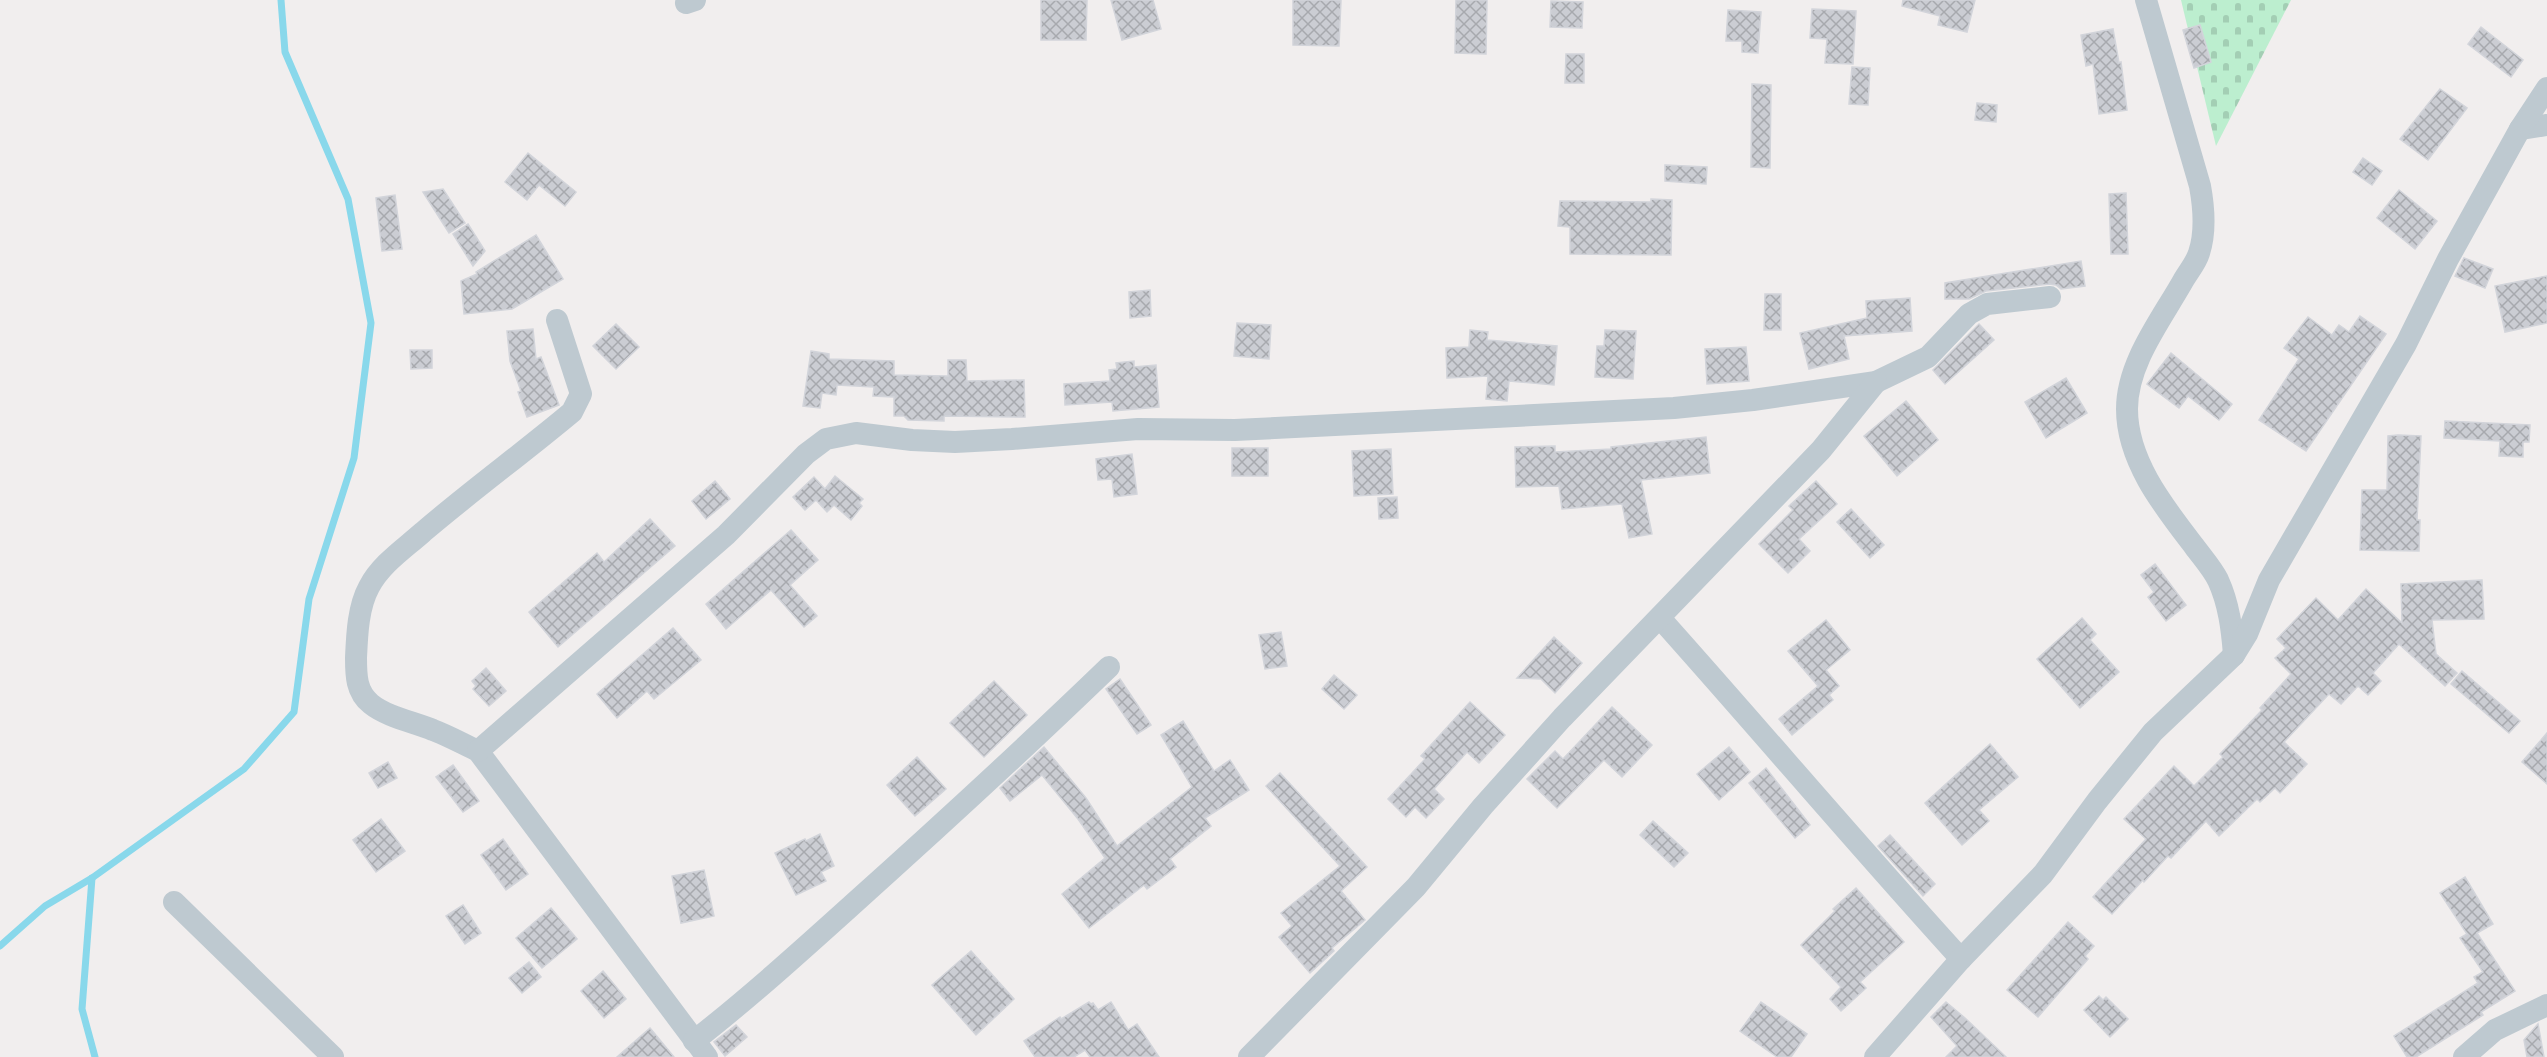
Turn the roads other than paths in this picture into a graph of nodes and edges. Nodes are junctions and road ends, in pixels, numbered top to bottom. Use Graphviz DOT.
graph roads {
  1 [pos="2146,0"];
  2 [pos="2547,88"];
  3 [pos="2547,125"];
  4 [pos="2520,129"];
  5 [pos="2050,297"];
  6 [pos="557,320"];
  7 [pos="1875,382"];
  8 [pos="1660,618"];
  9 [pos="2234,655"];
  10 [pos="1109,668"];
  11 [pos="478,752"];
  12 [pos="174,902"];
  13 [pos="1961,959"];
  14 [pos="2547,1005"];
  15 [pos="700,1049"];
  16 [pos="333,1057"];
  17 [pos="1249,1057"];
  18 [pos="1875,1057"];
  19 [pos="2464,1057"];
  1 -- 9 [label="street"];
  2 -- 4 [label="street"];
  3 -- 4 [label="street"];
  4 -- 9 [label="street"];
  5 -- 7 [label="street"];
  6 -- 11 [label="street"];
  7 -- 8 [label="street"];
  7 -- 11 [label="street"];
  8 -- 13 [label="street"];
  8 -- 17 [label="street"];
  9 -- 13 [label="street"];
  10 -- 15 [label="street"];
  11 -- 15 [label="street"];
  12 -- 16 [label="street"];
  13 -- 18 [label="street"];
  14 -- 19 [label="street"];
}
